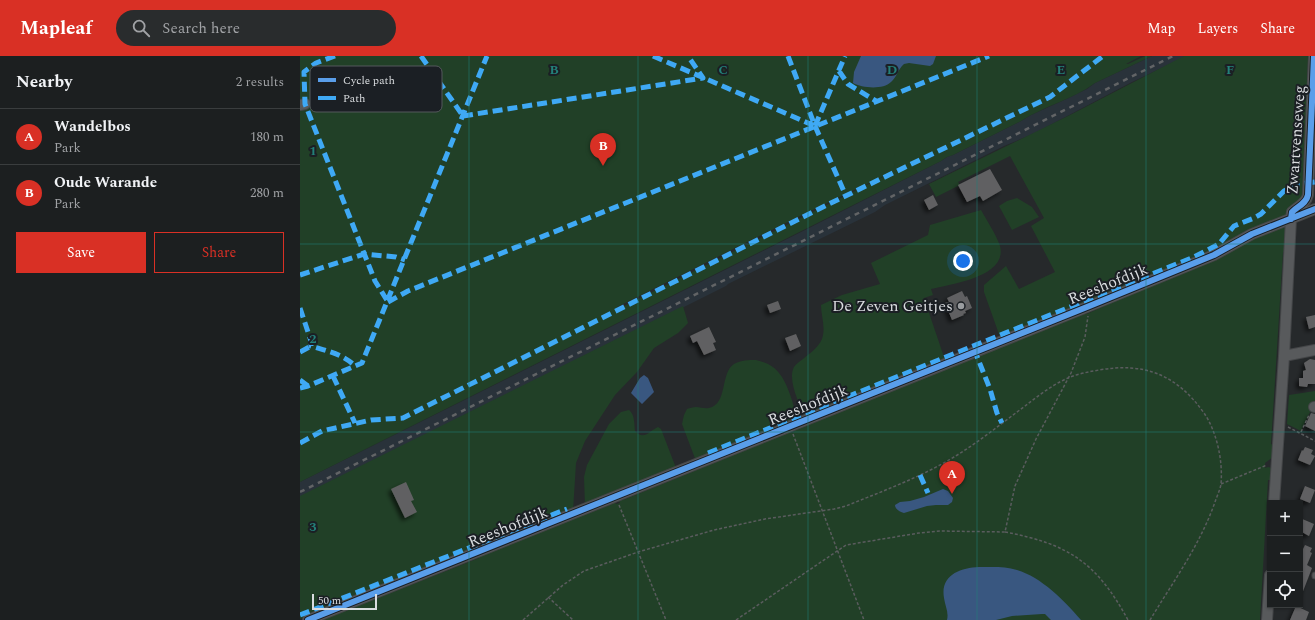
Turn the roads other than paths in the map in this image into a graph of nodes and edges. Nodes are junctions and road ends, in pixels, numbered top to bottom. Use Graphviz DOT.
graph roads {
  1 [pos="1314,56"];
  2 [pos="1315,209"];
  3 [pos="1291,218"];
  4 [pos="1315,350"];
  5 [pos="1284,356"];
  6 [pos="1274,500"];
  7 [pos="1268,608"];
  8 [pos="308,620"];
  9 [pos="1267,620"];
  1 -- 3 [label="street, Zwartvenseweg"];
  2 -- 3 [label="street, Reeshofdijk"];
  3 -- 5 [label="street, Zwartvenseweg"];
  3 -- 8 [label="street, Reeshofdijk"];
  4 -- 5 [label="street"];
  5 -- 6 [label="street, Zwartvenseweg"];
  7 -- 9 [label="street"];
}
